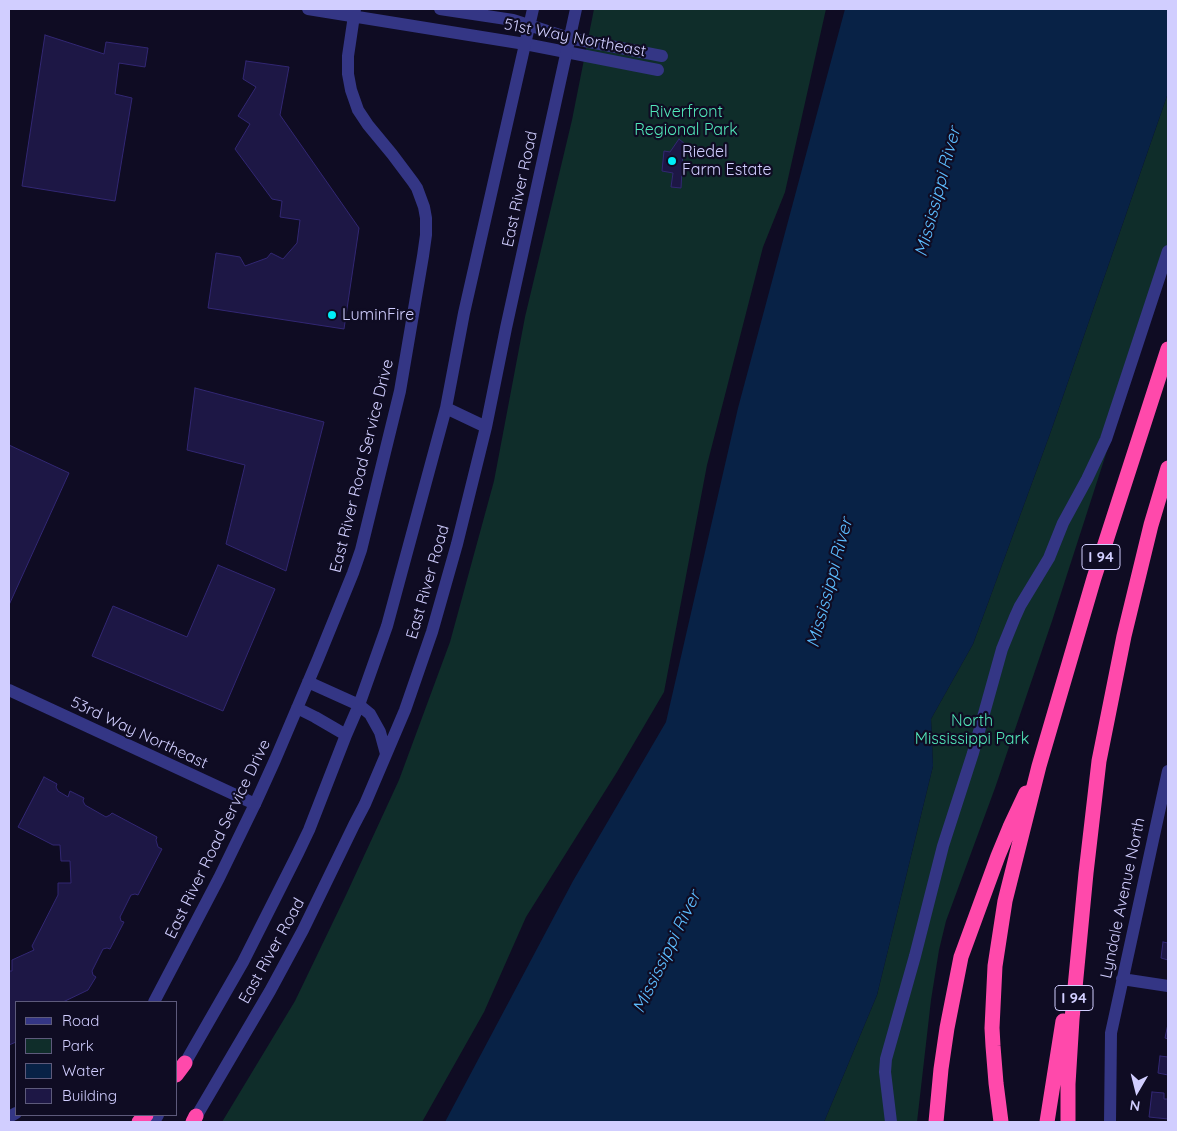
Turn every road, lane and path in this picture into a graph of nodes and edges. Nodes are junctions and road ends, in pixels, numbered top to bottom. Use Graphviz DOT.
graph roads {
  1 [pos="308,9"];
  2 [pos="440,9"];
  3 [pos="533,9"];
  4 [pos="576,9"];
  5 [pos="354,13"];
  6 [pos="529,25"];
  7 [pos="569,38"];
  8 [pos="525,44"];
  9 [pos="566,53"];
  10 [pos="662,56"];
  11 [pos="658,70"];
  12 [pos="1168,250"];
  13 [pos="1168,349"];
  14 [pos="446,408"];
  15 [pos="486,427"];
  16 [pos="1168,468"];
  17 [pos="308,682"];
  18 [pos="9,690"];
  19 [pos="359,705"];
  20 [pos="297,708"];
  21 [pos="346,735"];
  22 [pos="386,754"];
  23 [pos="1039,766"];
  24 [pos="1168,771"];
  25 [pos="255,804"];
  26 [pos="1086,873"];
  27 [pos="976,916"];
  28 [pos="1122,979"];
  29 [pos="1168,986"];
  30 [pos="155,1001"];
  31 [pos="180,1069"];
  32 [pos="194,1120"];
  33 [pos="891,1122"];
  34 [pos="936,1122"];
  35 [pos="944,1122"];
  36 [pos="1001,1122"];
  37 [pos="1047,1122"];
  38 [pos="1068,1122"];
  39 [pos="1110,1122"];
  1 -- 5 [label="street, 51st Way Northeast"];
  2 -- 6 [label="street, 51st Way Northeast"];
  3 -- 6 [label="street, East River Road"];
  4 -- 7 [label="street, East River Road"];
  5 -- 8 [label="street, 51st Way Northeast"];
  5 -- 17 [label="street, East River Road Service Drive"];
  6 -- 7 [label="street, 51st Way Northeast"];
  6 -- 8 [label="street, East River Road"];
  7 -- 9 [label="street, East River Road"];
  7 -- 10 [label="street, 51st Way Northeast"];
  8 -- 9 [label="street, 51st Way Northeast"];
  8 -- 14 [label="street, East River Road"];
  9 -- 11 [label="street, 51st Way Northeast"];
  9 -- 15 [label="street, East River Road"];
  12 -- 33 [label="street"];
  13 -- 23 [label="highway, I 94"];
  14 -- 15 [label="street"];
  14 -- 19 [label="street, East River Road"];
  15 -- 22 [label="street, East River Road"];
  16 -- 26 [label="highway, I 94"];
  17 -- 19 [label="street"];
  17 -- 20 [label="street, East River Road Service Drive"];
  18 -- 25 [label="street, 53rd Way Northeast"];
  19 -- 21 [label="street, East River Road"];
  19 -- 22 [label="street"];
  20 -- 21 [label="street"];
  20 -- 25 [label="street, East River Road Service Drive"];
  21 -- 31 [label="street, East River Road"];
  22 -- 32 [label="street, East River Road"];
  23 -- 27 [label="highway"];
  23 -- 36 [label="highway, I 94"];
  24 -- 28 [label="street, Lyndale Avenue North"];
  25 -- 30 [label="street, East River Road Service Drive"];
  26 -- 37 [label="highway"];
  26 -- 38 [label="highway, I 94"];
  27 -- 34 [label="highway"];
  27 -- 35 [label="highway"];
  28 -- 29 [label="street"];
  28 -- 39 [label="street, Lyndale Avenue North"];
}
